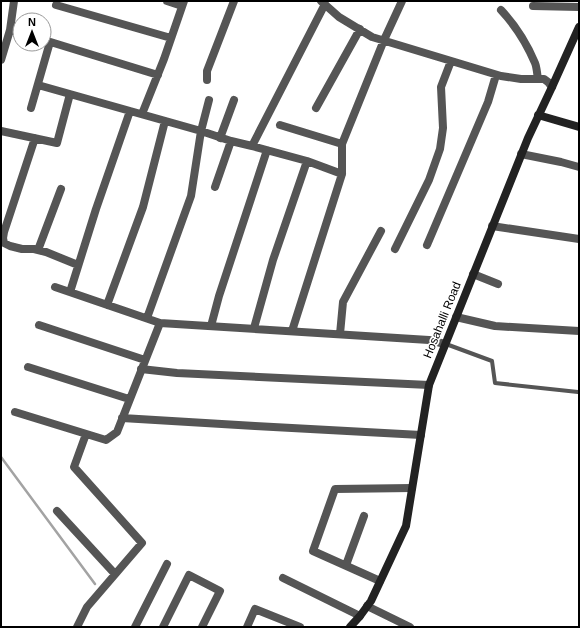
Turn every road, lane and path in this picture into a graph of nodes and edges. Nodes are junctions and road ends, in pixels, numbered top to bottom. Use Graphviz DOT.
graph roads {
  1 [pos="14,1"];
  2 [pos="167,1"];
  3 [pos="234,1"];
  4 [pos="402,1"];
  5 [pos="323,2"];
  6 [pos="183,4"];
  7 [pos="56,5"];
  8 [pos="533,6"];
  9 [pos="579,7"];
  10 [pos="501,10"];
  11 [pos="579,27"];
  12 [pos="360,29"];
  13 [pos="10,30"];
  14 [pos="171,38"];
  15 [pos="384,40"];
  16 [pos="52,43"];
  17 [pos="45,52"];
  18 [pos="1,60"];
  19 [pos="451,61"];
  20 [pos="158,75"];
  21 [pos="496,75"];
  22 [pos="538,79"];
  23 [pos="207,80"];
  24 [pos="38,86"];
  25 [pos="552,87"];
  26 [pos="70,94"];
  27 [pos="209,100"];
  28 [pos="234,100"];
  29 [pos="31,108"];
  30 [pos="316,108"];
  31 [pos="130,111"];
  32 [pos="142,114"];
  33 [pos="538,115"];
  34 [pos="165,121"];
  35 [pos="280,125"];
  36 [pos="579,127"];
  37 [pos="1,131"];
  38 [pos="201,131"];
  39 [pos="35,138"];
  40 [pos="220,138"];
  41 [pos="231,141"];
  42 [pos="342,144"];
  43 [pos="252,146"];
  44 [pos="267,150"];
  45 [pos="521,154"];
  46 [pos="307,161"];
  47 [pos="579,167"];
  48 [pos="342,174"];
  49 [pos="215,186"];
  50 [pos="60,189"];
  51 [pos="492,226"];
  52 [pos="381,231"];
  53 [pos="579,239"];
  54 [pos="427,244"];
  55 [pos="395,249"];
  56 [pos="38,250"];
  57 [pos="78,265"];
  58 [pos="473,274"];
  59 [pos="498,284"];
  60 [pos="55,287"];
  61 [pos="70,292"];
  62 [pos="107,305"];
  63 [pos="456,317"];
  64 [pos="147,318"];
  65 [pos="160,323"];
  66 [pos="39,325"];
  67 [pos="211,326"];
  68 [pos="254,328"];
  69 [pos="292,331"];
  70 [pos="579,331"];
  71 [pos="340,334"];
  72 [pos="445,344"];
  73 [pos="144,360"];
  74 [pos="28,367"];
  75 [pos="141,369"];
  76 [pos="429,385"];
  77 [pos="578,392"];
  78 [pos="129,399"];
  79 [pos="15,412"];
  80 [pos="122,418"];
  81 [pos="86,434"];
  82 [pos="421,435"];
  83 [pos="412,488"];
  84 [pos="57,511"];
  85 [pos="364,516"];
  86 [pos="167,564"];
  87 [pos="346,565"];
  88 [pos="115,574"];
  89 [pos="283,578"];
  90 [pos="380,581"];
  91 [pos="367,606"];
  92 [pos="360,616"];
  93 [pos="77,627"];
  94 [pos="135,627"];
  95 [pos="163,627"];
  96 [pos="202,627"];
  97 [pos="248,627"];
  98 [pos="300,627"];
  99 [pos="350,627"];
  100 [pos="410,627"];
  1 -- 13 [label="street"];
  2 -- 6 [label="street"];
  3 -- 23 [label="street"];
  4 -- 15 [label="street"];
  5 -- 12 [label="street"];
  5 -- 43 [label="street"];
  6 -- 14 [label="street"];
  7 -- 14 [label="street"];
  8 -- 9 [label="street"];
  10 -- 22 [label="street"];
  11 -- 25 [label="street, Hosahalli Road"];
  12 -- 15 [label="street"];
  12 -- 30 [label="street"];
  13 -- 18 [label="street"];
  14 -- 20 [label="street"];
  15 -- 19 [label="street"];
  15 -- 42 [label="street"];
  16 -- 20 [label="street"];
  17 -- 24 [label="street"];
  19 -- 21 [label="street"];
  19 -- 55 [label="street"];
  20 -- 32 [label="street"];
  21 -- 22 [label="street"];
  21 -- 54 [label="street"];
  22 -- 25 [label="street"];
  24 -- 26 [label="street"];
  24 -- 29 [label="street"];
  25 -- 33 [label="street, Hosahalli Road"];
  26 -- 31 [label="street"];
  26 -- 39 [label="street"];
  27 -- 38 [label="street"];
  28 -- 40 [label="street"];
  31 -- 32 [label="street"];
  31 -- 57 [label="street"];
  32 -- 34 [label="street"];
  33 -- 36 [label="street"];
  33 -- 45 [label="street, Hosahalli Road"];
  34 -- 38 [label="street"];
  34 -- 62 [label="street"];
  35 -- 42 [label="street"];
  37 -- 39 [label="street"];
  38 -- 40 [label="street"];
  38 -- 64 [label="street"];
  39 -- 56 [label="street"];
  40 -- 41 [label="street"];
  41 -- 43 [label="street"];
  41 -- 49 [label="street"];
  42 -- 48 [label="street"];
  43 -- 44 [label="street"];
  44 -- 46 [label="street"];
  44 -- 67 [label="street"];
  45 -- 47 [label="street"];
  45 -- 51 [label="street, Hosahalli Road"];
  46 -- 48 [label="street"];
  46 -- 68 [label="street"];
  48 -- 69 [label="street"];
  50 -- 56 [label="street"];
  51 -- 53 [label="street"];
  51 -- 58 [label="street, Hosahalli Road"];
  52 -- 71 [label="street"];
  56 -- 57 [label="street"];
  57 -- 61 [label="street"];
  58 -- 59 [label="street"];
  58 -- 63 [label="street, Hosahalli Road"];
  60 -- 61 [label="street"];
  61 -- 62 [label="street"];
  62 -- 64 [label="street"];
  63 -- 70 [label="street"];
  63 -- 72 [label="street, Hosahalli Road"];
  64 -- 65 [label="street"];
  65 -- 67 [label="street"];
  65 -- 73 [label="street"];
  66 -- 73 [label="street"];
  67 -- 68 [label="street"];
  68 -- 69 [label="street"];
  69 -- 71 [label="street"];
  71 -- 72 [label="street"];
  72 -- 76 [label="street, Hosahalli Road"];
  72 -- 77 [label="lane"];
  73 -- 75 [label="street"];
  74 -- 78 [label="street"];
  75 -- 76 [label="street"];
  75 -- 78 [label="street"];
  76 -- 82 [label="street, Hosahalli Road"];
  78 -- 80 [label="street"];
  79 -- 81 [label="street"];
  80 -- 81 [label="street"];
  80 -- 82 [label="street"];
  81 -- 88 [label="street"];
  82 -- 83 [label="street, Hosahalli Road"];
  83 -- 87 [label="street"];
  83 -- 90 [label="street, Hosahalli Road"];
  84 -- 88 [label="street"];
  85 -- 87 [label="street"];
  86 -- 94 [label="street"];
  87 -- 90 [label="street"];
  88 -- 93 [label="street"];
  89 -- 92 [label="street"];
  90 -- 91 [label="street, Hosahalli Road"];
  91 -- 92 [label="street, Hosahalli Road"];
  91 -- 100 [label="street"];
  92 -- 99 [label="street, Hosahalli Road"];
  95 -- 96 [label="street"];
  97 -- 98 [label="street"];
}
